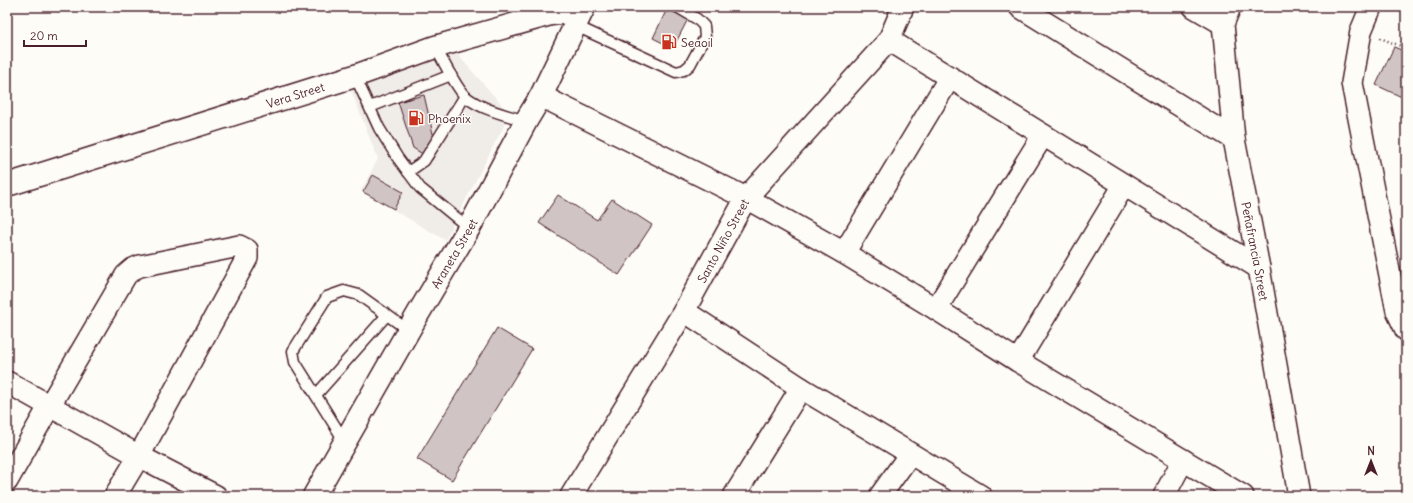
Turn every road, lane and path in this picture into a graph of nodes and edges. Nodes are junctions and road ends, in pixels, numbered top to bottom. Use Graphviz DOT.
graph roads {
  1 [pos="677,7"];
  2 [pos="903,7"];
  3 [pos="1020,7"];
  4 [pos="1194,7"];
  5 [pos="1371,7"];
  6 [pos="580,16"];
  7 [pos="1226,16"];
  8 [pos="1361,30"];
  9 [pos="889,40"];
  10 [pos="436,47"];
  11 [pos="1406,48"];
  12 [pos="451,75"];
  13 [pos="355,76"];
  14 [pos="950,77"];
  15 [pos="465,96"];
  16 [pos="541,96"];
  17 [pos="370,108"];
  18 [pos="526,121"];
  19 [pos="1044,136"];
  20 [pos="1234,139"];
  21 [pos="408,172"];
  22 [pos="7,185"];
  23 [pos="1124,185"];
  24 [pos="746,198"];
  25 [pos="469,228"];
  26 [pos="844,253"];
  27 [pos="1259,268"];
  28 [pos="936,309"];
  29 [pos="684,310"];
  30 [pos="387,315"];
  31 [pos="408,330"];
  32 [pos="1406,330"];
  33 [pos="1018,361"];
  34 [pos="7,382"];
  35 [pos="801,388"];
  36 [pos="316,395"];
  37 [pos="50,405"];
  38 [pos="345,442"];
  39 [pos="910,454"];
  40 [pos="139,456"];
  41 [pos="1183,460"];
  42 [pos="7,481"];
  43 [pos="115,496"];
  44 [pos="216,496"];
  45 [pos="314,496"];
  46 [pos="571,496"];
  47 [pos="734,496"];
  48 [pos="880,496"];
  49 [pos="980,496"];
  50 [pos="1164,496"];
  51 [pos="1243,496"];
  52 [pos="1300,496"];
  1 -- 6 [label="lane"];
  2 -- 9 [label="street, Santo Niño Street"];
  3 -- 20 [label="street"];
  4 -- 7 [label="street"];
  5 -- 8 [label="street"];
  6 -- 10 [label="main road, Vera Street"];
  6 -- 16 [label="main road, Araneta Street"];
  7 -- 20 [label="street, Peñafrancia Street"];
  8 -- 11 [label="path"];
  8 -- 32 [label="street"];
  9 -- 14 [label="street"];
  9 -- 24 [label="street, Santo Niño Street"];
  10 -- 12 [label="lane"];
  10 -- 13 [label="main road, Vera Street"];
  12 -- 15 [label="lane"];
  12 -- 17 [label="lane"];
  13 -- 17 [label="lane"];
  13 -- 22 [label="main road, Vera Street"];
  14 -- 19 [label="street"];
  14 -- 26 [label="street"];
  15 -- 18 [label="lane"];
  15 -- 21 [label="lane"];
  16 -- 18 [label="main road, Araneta Street"];
  16 -- 24 [label="street"];
  17 -- 21 [label="lane"];
  18 -- 25 [label="main road, Araneta Street"];
  19 -- 23 [label="street"];
  19 -- 28 [label="street"];
  20 -- 27 [label="street, Peñafrancia Street"];
  21 -- 25 [label="lane"];
  23 -- 27 [label="street"];
  23 -- 33 [label="street"];
  24 -- 26 [label="street"];
  24 -- 29 [label="street, Santo Niño Street"];
  25 -- 31 [label="main road, Araneta Street"];
  26 -- 28 [label="street"];
  27 -- 52 [label="street, Peñafrancia Street"];
  28 -- 33 [label="street"];
  29 -- 35 [label="street"];
  29 -- 46 [label="street, Santo Niño Street"];
  30 -- 31 [label="lane"];
  30 -- 36 [label="lane"];
  30 -- 36 [label="lane"];
  31 -- 38 [label="main road, Araneta Street"];
  33 -- 41 [label="street"];
  34 -- 37 [label="street"];
  35 -- 39 [label="street"];
  35 -- 47 [label="street"];
  36 -- 38 [label="lane"];
  37 -- 40 [label="street"];
  37 -- 40 [label="street"];
  37 -- 42 [label="street"];
  38 -- 45 [label="main road, Araneta Street"];
  39 -- 48 [label="street"];
  39 -- 49 [label="street"];
  40 -- 43 [label="street"];
  40 -- 44 [label="street"];
  41 -- 50 [label="street"];
  41 -- 51 [label="street"];
}
